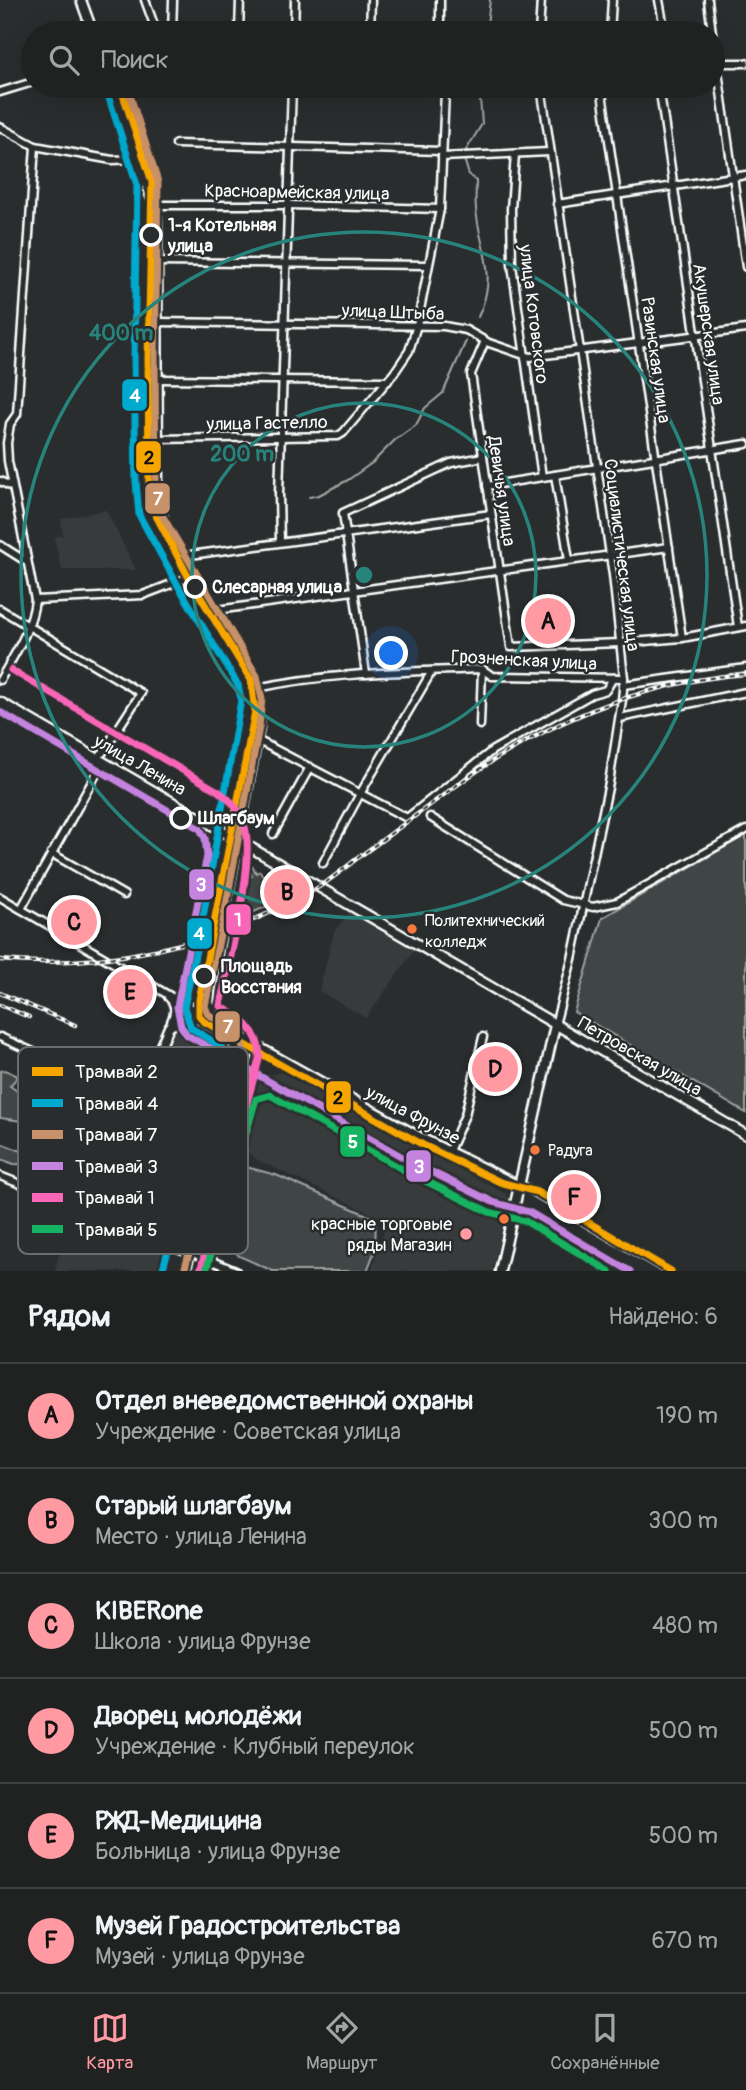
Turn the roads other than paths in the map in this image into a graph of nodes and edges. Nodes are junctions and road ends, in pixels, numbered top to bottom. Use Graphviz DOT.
graph roads {
  1 [pos="81,0"];
  2 [pos="145,0"];
  3 [pos="173,0"];
  4 [pos="240,0"];
  5 [pos="295,0"];
  6 [pos="371,0"];
  7 [pos="440,0"];
  8 [pos="541,0"];
  9 [pos="612,0"];
  10 [pos="659,0"];
  11 [pos="708,0"];
  12 [pos="89,21"];
  13 [pos="153,21"];
  14 [pos="172,21"];
  15 [pos="239,21"];
  16 [pos="294,21"];
  17 [pos="370,21"];
  18 [pos="440,21"];
  19 [pos="540,21"];
  20 [pos="611,21"];
  21 [pos="662,21"];
  22 [pos="711,21"];
  23 [pos="725,63"];
  24 [pos="746,63"];
  25 [pos="21,86"];
  26 [pos="0,92"];
  27 [pos="116,98"];
  28 [pos="292,98"];
  29 [pos="442,98"];
  30 [pos="542,98"];
  31 [pos="603,98"];
  32 [pos="661,98"];
  33 [pos="721,98"];
  34 [pos="0,127"];
  35 [pos="176,144"];
  36 [pos="34,146"];
  37 [pos="290,147"];
  38 [pos="549,152"];
  39 [pos="442,154"];
  40 [pos="515,154"];
  41 [pos="139,159"];
  42 [pos="746,175"];
  43 [pos="733,177"];
  44 [pos="674,186"];
  45 [pos="618,194"];
  46 [pos="557,204"];
  47 [pos="154,205"];
  48 [pos="289,205"];
  49 [pos="440,209"];
  50 [pos="158,262"];
  51 [pos="287,262"];
  52 [pos="428,265"];
  53 [pos="746,267"];
  54 [pos="158,322"];
  55 [pos="285,323"];
  56 [pos="417,325"];
  57 [pos="746,329"];
  58 [pos="695,335"];
  59 [pos="485,341"];
  60 [pos="640,342"];
  61 [pos="580,349"];
  62 [pos="524,355"];
  63 [pos="158,379"];
  64 [pos="283,380"];
  65 [pos="388,381"];
  66 [pos="281,437"];
  67 [pos="157,439"];
  68 [pos="746,444"];
  69 [pos="712,450"];
  70 [pos="483,457"];
  71 [pos="656,459"];
  72 [pos="597,468"];
  73 [pos="555,475"];
  74 [pos="542,477"];
  75 [pos="0,481"];
  76 [pos="12,486"];
  77 [pos="487,486"];
  78 [pos="491,514"];
  79 [pos="346,533"];
  80 [pos="279,542"];
  81 [pos="0,545"];
  82 [pos="669,547"];
  83 [pos="610,555"];
  84 [pos="183,556"];
  85 [pos="569,560"];
  86 [pos="27,562"];
  87 [pos="499,569"];
  88 [pos="195,575"];
  89 [pos="354,589"];
  90 [pos="35,600"];
  91 [pos="0,608"];
  92 [pos="217,610"];
  93 [pos="29,626"];
  94 [pos="746,626"];
  95 [pos="738,628"];
  96 [pos="682,638"];
  97 [pos="620,643"];
  98 [pos="746,668"];
  99 [pos="482,669"];
  100 [pos="432,671"];
  101 [pos="366,674"];
  102 [pos="613,678"];
  103 [pos="0,680"];
  104 [pos="623,682"];
  105 [pos="257,688"];
  106 [pos="746,692"];
  107 [pos="0,702"];
  108 [pos="620,718"];
  109 [pos="480,725"];
  110 [pos="257,740"];
  111 [pos="100,760"];
  112 [pos="310,768"];
  113 [pos="360,794"];
  114 [pos="430,817"];
  115 [pos="746,830"];
  116 [pos="273,834"];
  117 [pos="239,839"];
  118 [pos="51,853"];
  119 [pos="323,863"];
  120 [pos="124,895"];
  121 [pos="0,897"];
  122 [pos="582,906"];
  123 [pos="21,909"];
  124 [pos="210,990"];
  125 [pos="162,991"];
  126 [pos="209,1003"];
  127 [pos="194,1010"];
  128 [pos="217,1022"];
  129 [pos="555,1025"];
  130 [pos="169,1027"];
  131 [pos="0,1037"];
  132 [pos="484,1037"];
  133 [pos="244,1038"];
  134 [pos="22,1047"];
  135 [pos="160,1047"];
  136 [pos="247,1047"];
  137 [pos="746,1135"];
  138 [pos="449,1151"];
  139 [pos="0,1176"];
  140 [pos="18,1183"];
  141 [pos="518,1184"];
  142 [pos="189,1254"];
  143 [pos="195,1254"];
  144 [pos="185,1271"];
  145 [pos="236,1271"];
  146 [pos="500,1271"];
  147 [pos="669,1271"];
  1 -- 12 [label="main road"];
  2 -- 13 [label="street"];
  3 -- 14 [label="street"];
  4 -- 15 [label="street"];
  5 -- 16 [label="street"];
  6 -- 17 [label="street"];
  7 -- 18 [label="street"];
  8 -- 19 [label="street"];
  9 -- 20 [label="street"];
  10 -- 21 [label="street"];
  11 -- 22 [label="street"];
  23 -- 24 [label="street"];
  25 -- 26 [label="street"];
  27 -- 41 [label="main road"];
  28 -- 37 [label="street"];
  29 -- 39 [label="street, улица Гастелло"];
  30 -- 38 [label="street, Социалистическая улица"];
  31 -- 45 [label="street, Разинская улица"];
  32 -- 44 [label="street, Акушерская улица"];
  33 -- 43 [label="street"];
  34 -- 36 [label="street"];
  35 -- 37 [label="street"];
  36 -- 41 [label="street"];
  36 -- 76 [label="street"];
  37 -- 39 [label="street"];
  37 -- 48 [label="street"];
  38 -- 40 [label="street"];
  38 -- 46 [label="street, Социалистическая улица"];
  39 -- 40 [label="street"];
  39 -- 49 [label="street, улица Гастелло"];
  40 -- 62 [label="street, улица Котовского"];
  41 -- 47 [label="main road"];
  42 -- 43 [label="street"];
  43 -- 44 [label="street"];
  43 -- 53 [label="street"];
  44 -- 45 [label="street"];
  44 -- 58 [label="street, Акушерская улица"];
  45 -- 46 [label="street"];
  45 -- 60 [label="street, Разинская улица"];
  46 -- 61 [label="street, Социалистическая улица"];
  47 -- 48 [label="street, Красноармейская улица"];
  47 -- 50 [label="main road"];
  48 -- 49 [label="street, Красноармейская улица"];
  48 -- 51 [label="street"];
  49 -- 52 [label="street, улица Гастелло"];
  50 -- 51 [label="street"];
  50 -- 54 [label="main road"];
  51 -- 52 [label="street"];
  51 -- 55 [label="street"];
  52 -- 56 [label="street, улица Гастелло"];
  54 -- 55 [label="street, улица Штыба"];
  54 -- 63 [label="main road"];
  55 -- 56 [label="street, улица Штыба"];
  55 -- 64 [label="street"];
  56 -- 59 [label="street, улица Штыба"];
  56 -- 65 [label="street, улица Гастелло"];
  57 -- 58 [label="street, улица Штыба"];
  58 -- 60 [label="street, улица Штыба"];
  58 -- 69 [label="street, Акушерская улица"];
  59 -- 62 [label="street, улица Штыба"];
  59 -- 70 [label="street, Девичья улица"];
  60 -- 61 [label="street, улица Штыба"];
  60 -- 71 [label="street, Разинская улица"];
  61 -- 62 [label="street, улица Штыба"];
  61 -- 72 [label="street, Социалистическая улица"];
  62 -- 74 [label="street, улица Котовского"];
  63 -- 64 [label="street"];
  63 -- 67 [label="main road"];
  64 -- 65 [label="street"];
  64 -- 66 [label="street"];
  65 -- 66 [label="street, улица Гастелло"];
  66 -- 67 [label="street, улица Гастелло"];
  66 -- 80 [label="street"];
  67 -- 84 [label="main road"];
  68 -- 69 [label="street"];
  69 -- 71 [label="street"];
  69 -- 95 [label="street, Акушерская улица"];
  70 -- 77 [label="street, Девичья улица"];
  70 -- 79 [label="street"];
  71 -- 72 [label="street"];
  71 -- 82 [label="street, Разинская улица"];
  72 -- 73 [label="street"];
  72 -- 83 [label="street, Социалистическая улица"];
  73 -- 74 [label="street"];
  73 -- 85 [label="street"];
  74 -- 77 [label="street"];
  75 -- 76 [label="street"];
  76 -- 86 [label="street"];
  77 -- 78 [label="street, Девичья улица"];
  78 -- 79 [label="street"];
  78 -- 87 [label="street, Девичья улица"];
  79 -- 80 [label="street"];
  79 -- 89 [label="street"];
  80 -- 84 [label="street"];
  81 -- 86 [label="street"];
  82 -- 83 [label="street"];
  82 -- 96 [label="street, Разинская улица"];
  83 -- 85 [label="street"];
  83 -- 97 [label="street, Социалистическая улица"];
  84 -- 88 [label="main road"];
  85 -- 87 [label="street"];
  86 -- 90 [label="street"];
  87 -- 89 [label="street"];
  87 -- 97 [label="street, Девичья улица"];
  88 -- 90 [label="street"];
  88 -- 92 [label="main road"];
  89 -- 92 [label="street"];
  89 -- 101 [label="street"];
  90 -- 93 [label="street"];
  91 -- 93 [label="street"];
  92 -- 105 [label="main road"];
  93 -- 103 [label="street"];
  93 -- 111 [label="street"];
  94 -- 95 [label="street"];
  95 -- 96 [label="street"];
  96 -- 97 [label="street"];
  97 -- 104 [label="street, Социалистическая улица"];
  98 -- 104 [label="street, Грозненская улица"];
  99 -- 100 [label="street, Грозненская улица"];
  99 -- 102 [label="street, Грозненская улица"];
  99 -- 109 [label="street"];
  100 -- 101 [label="street, Грозненская улица"];
  100 -- 113 [label="street"];
  101 -- 105 [label="street, Грозненская улица"];
  102 -- 104 [label="street, Грозненская улица"];
  102 -- 113 [label="street"];
  104 -- 108 [label="street, Социалистическая улица"];
  105 -- 110 [label="main road"];
  106 -- 108 [label="street"];
  107 -- 111 [label="main road, улица Ленина"];
  108 -- 122 [label="street, Социалистическая улица"];
  110 -- 112 [label="street"];
  110 -- 117 [label="main road"];
  111 -- 117 [label="main road, улица Ленина"];
  111 -- 118 [label="street"];
  112 -- 113 [label="street"];
  112 -- 116 [label="street"];
  113 -- 119 [label="street"];
  114 -- 122 [label="street"];
  115 -- 122 [label="street"];
  117 -- 124 [label="main road"];
  117 -- 129 [label="main road, улица Ленина"];
  118 -- 120 [label="street"];
  118 -- 123 [label="street"];
  121 -- 123 [label="street, улица Фрунзе"];
  122 -- 129 [label="street, Социалистическая улица"];
  123 -- 125 [label="street, улица Фрунзе"];
  124 -- 126 [label="main road"];
  124 -- 127 [label="main road"];
  125 -- 127 [label="street, улица Фрунзе"];
  125 -- 130 [label="street"];
  126 -- 127 [label="street"];
  126 -- 128 [label="main road"];
  127 -- 128 [label="street, улица Фрунзе"];
  127 -- 130 [label="main road"];
  128 -- 133 [label="street, улица Фрунзе"];
  129 -- 137 [label="main road, Петровская улица"];
  129 -- 141 [label="main road"];
  130 -- 135 [label="main road"];
  131 -- 134 [label="street"];
  132 -- 138 [label="street"];
  133 -- 136 [label="main road"];
  133 -- 138 [label="street, улица Фрунзе"];
  138 -- 141 [label="street, улица Фрунзе"];
  139 -- 140 [label="street"];
  141 -- 146 [label="main road"];
  141 -- 147 [label="street, улица Фрунзе"];
  142 -- 144 [label="main road"];
  143 -- 145 [label="street"];
}
